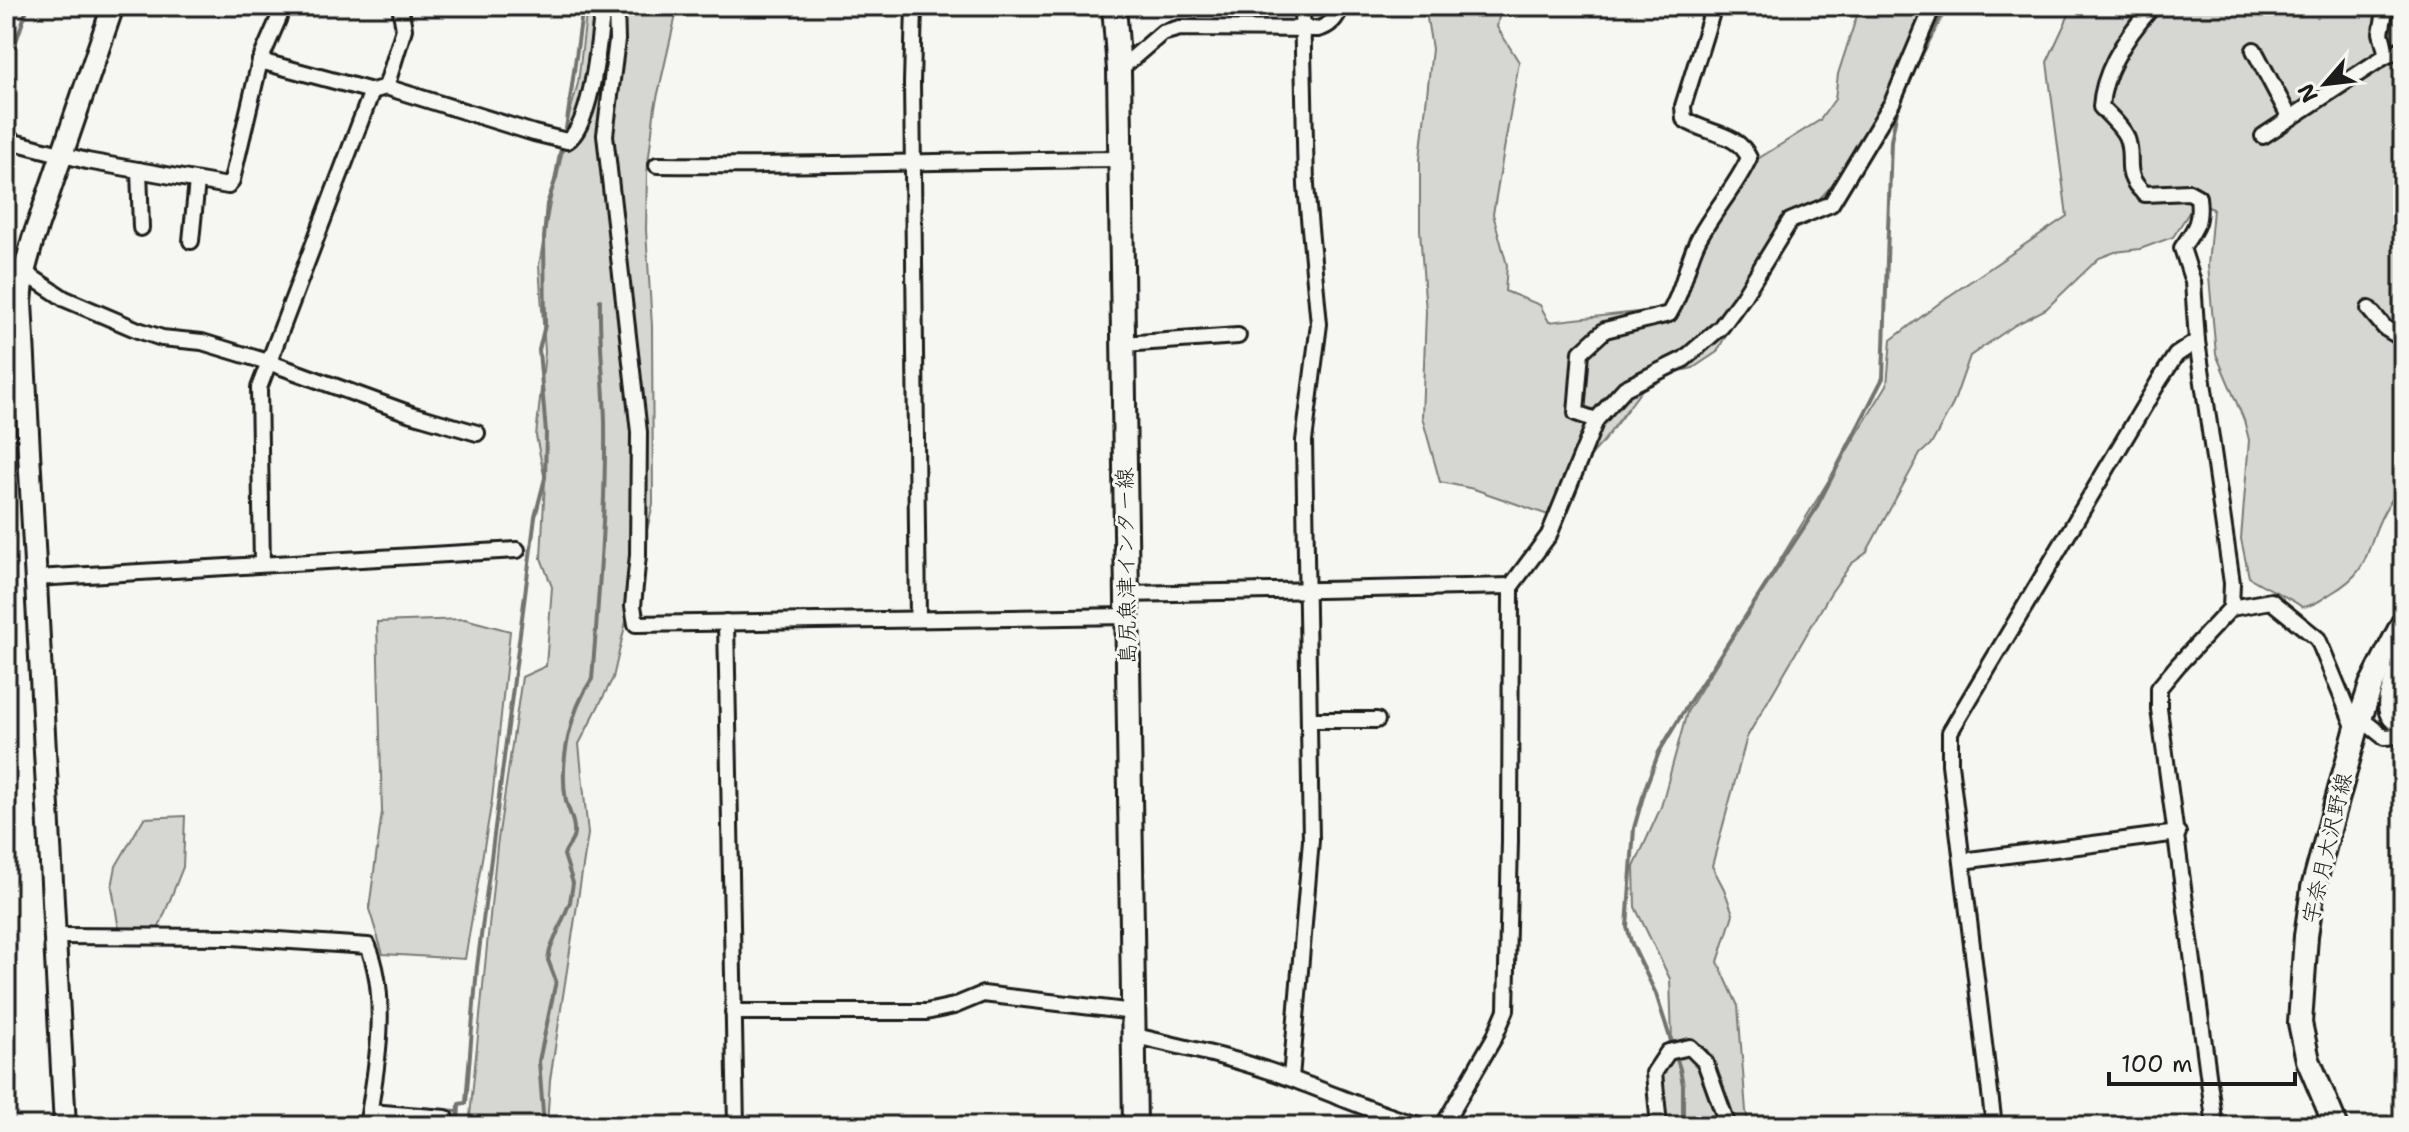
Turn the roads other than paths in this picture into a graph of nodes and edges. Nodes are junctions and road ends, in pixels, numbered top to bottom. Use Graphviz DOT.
graph roads {
  1 [pos="113,6"];
  2 [pos="284,6"];
  3 [pos="400,6"];
  4 [pos="603,6"];
  5 [pos="616,6"];
  6 [pos="914,6"];
  7 [pos="1114,6"];
  8 [pos="1302,6"];
  9 [pos="1341,6"];
  10 [pos="1714,6"];
  11 [pos="1933,6"];
  12 [pos="2153,6"];
  13 [pos="2386,6"];
  14 [pos="1301,29"];
  15 [pos="2403,48"];
  16 [pos="2254,50"];
  17 [pos="2387,55"];
  18 [pos="260,61"];
  19 [pos="1119,70"];
  20 [pos="379,89"];
  21 [pos="2290,118"];
  22 [pos="2263,136"];
  23 [pos="6,140"];
  24 [pos="60,154"];
  25 [pos="1120,159"];
  26 [pos="913,161"];
  27 [pos="657,165"];
  28 [pos="139,170"];
  29 [pos="197,181"];
  30 [pos="141,228"];
  31 [pos="191,241"];
  32 [pos="15,268"];
  33 [pos="2369,309"];
  34 [pos="1238,336"];
  35 [pos="2403,339"];
  36 [pos="2197,341"];
  37 [pos="1123,344"];
  38 [pos="268,362"];
  39 [pos="1596,420"];
  40 [pos="477,433"];
  41 [pos="517,550"];
  42 [pos="262,564"];
  43 [pos="36,578"];
  44 [pos="1511,586"];
  45 [pos="1307,590"];
  46 [pos="1127,605"];
  47 [pos="2231,608"];
  48 [pos="918,618"];
  49 [pos="726,622"];
  50 [pos="2403,623"];
  51 [pos="2402,663"];
  52 [pos="2387,713"];
  53 [pos="1309,720"];
  54 [pos="1377,720"];
  55 [pos="2358,725"];
  56 [pos="2403,726"];
  57 [pos="2403,736"];
  58 [pos="2178,833"];
  59 [pos="1962,861"];
  60 [pos="55,936"];
  61 [pos="733,1012"];
  62 [pos="1134,1012"];
  63 [pos="1135,1036"];
  64 [pos="1291,1078"];
  65 [pos="373,1117"];
  66 [pos="65,1126"];
  67 [pos="446,1126"];
  68 [pos="736,1126"];
  69 [pos="1135,1126"];
  70 [pos="1422,1126"];
  71 [pos="1443,1126"];
  72 [pos="1659,1126"];
  73 [pos="1728,1126"];
  74 [pos="1994,1126"];
  75 [pos="2215,1126"];
  76 [pos="2336,1126"];
  1 -- 24 [label="main road"];
  2 -- 18 [label="street"];
  3 -- 20 [label="street"];
  4 -- 20 [label="street"];
  5 -- 49 [label="street"];
  6 -- 26 [label="street"];
  7 -- 19 [label="main road, 島尻魚津インター線"];
  8 -- 14 [label="street"];
  9 -- 14 [label="street"];
  10 -- 39 [label="street"];
  11 -- 39 [label="street"];
  12 -- 36 [label="street"];
  13 -- 17 [label="street"];
  14 -- 19 [label="street"];
  14 -- 45 [label="street"];
  15 -- 17 [label="street"];
  16 -- 21 [label="street"];
  17 -- 21 [label="street"];
  18 -- 20 [label="street"];
  18 -- 29 [label="street"];
  19 -- 25 [label="main road, 島尻魚津インター線"];
  20 -- 38 [label="street"];
  21 -- 22 [label="street"];
  23 -- 24 [label="street"];
  24 -- 28 [label="street"];
  24 -- 32 [label="main road"];
  25 -- 26 [label="street"];
  25 -- 37 [label="main road, 島尻魚津インター線"];
  26 -- 27 [label="street"];
  26 -- 48 [label="street"];
  28 -- 29 [label="street"];
  28 -- 30 [label="street"];
  29 -- 31 [label="street"];
  32 -- 38 [label="street"];
  32 -- 43 [label="main road"];
  33 -- 35 [label="street"];
  34 -- 37 [label="street"];
  36 -- 47 [label="street"];
  36 -- 59 [label="street"];
  37 -- 46 [label="main road, 島尻魚津インター線"];
  38 -- 40 [label="street"];
  38 -- 42 [label="street"];
  39 -- 44 [label="street"];
  41 -- 42 [label="street"];
  42 -- 43 [label="street"];
  43 -- 60 [label="main road"];
  44 -- 45 [label="street"];
  44 -- 71 [label="street"];
  45 -- 46 [label="street"];
  45 -- 53 [label="street"];
  46 -- 48 [label="street"];
  46 -- 62 [label="main road, 島尻魚津インター線"];
  47 -- 55 [label="street"];
  47 -- 58 [label="street"];
  48 -- 49 [label="street"];
  49 -- 61 [label="street"];
  50 -- 55 [label="main road, 宇奈月大沢野線"];
  51 -- 52 [label="street"];
  52 -- 55 [label="street"];
  52 -- 56 [label="street"];
  53 -- 54 [label="street"];
  53 -- 64 [label="street"];
  55 -- 57 [label="street"];
  55 -- 76 [label="main road, 宇奈月大沢野線"];
  58 -- 59 [label="street"];
  58 -- 75 [label="street"];
  59 -- 74 [label="street"];
  60 -- 65 [label="street"];
  60 -- 66 [label="main road"];
  61 -- 62 [label="street"];
  61 -- 68 [label="street"];
  62 -- 63 [label="main road, 島尻魚津インター線"];
  63 -- 64 [label="street"];
  63 -- 69 [label="main road, 島尻魚津インター線"];
  64 -- 70 [label="street"];
  65 -- 67 [label="street"];
  72 -- 73 [label="street"];
}
